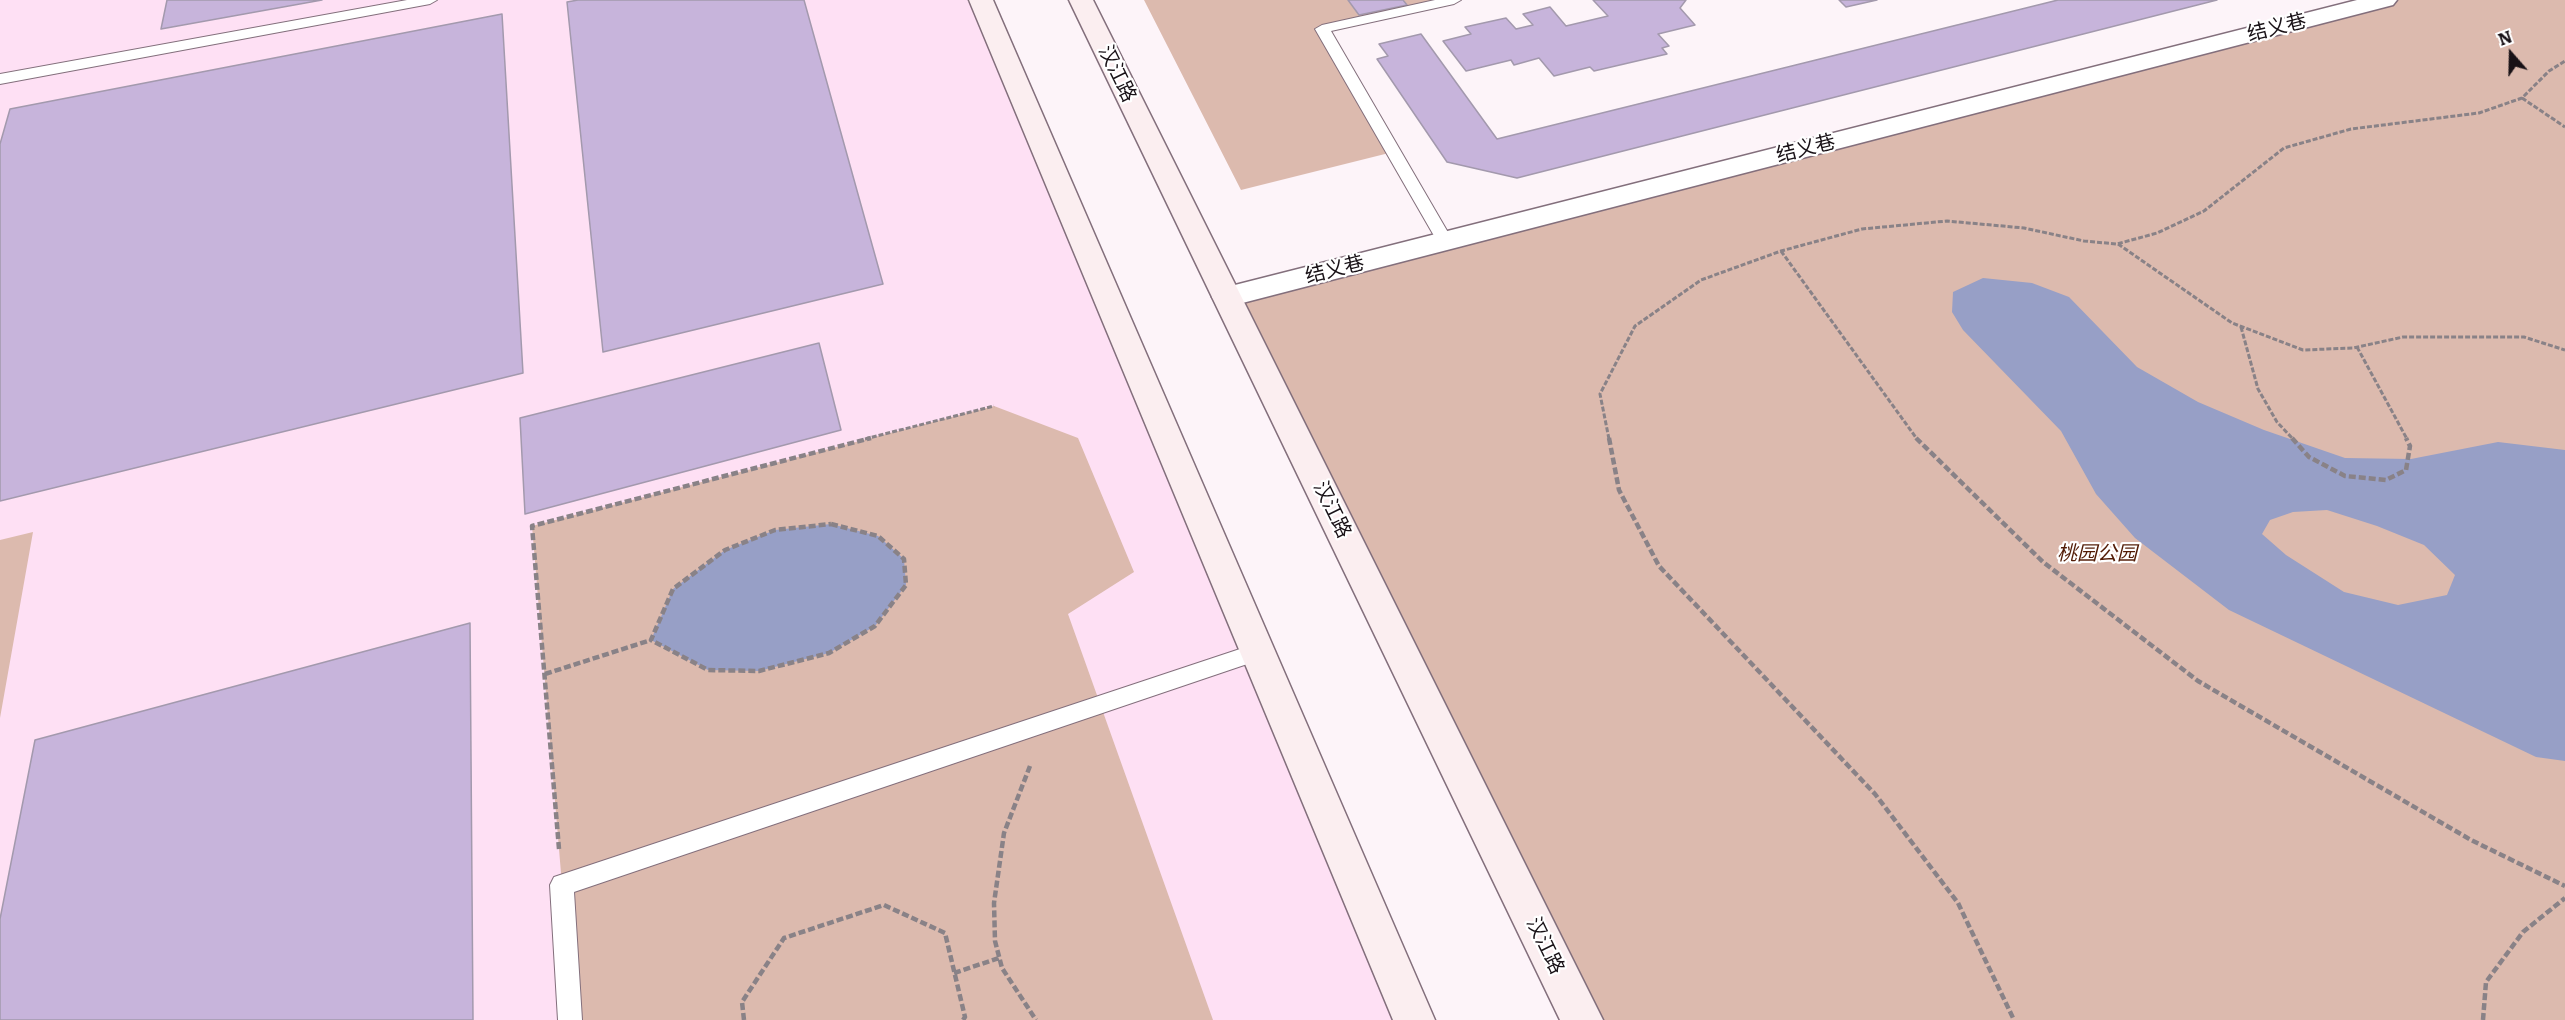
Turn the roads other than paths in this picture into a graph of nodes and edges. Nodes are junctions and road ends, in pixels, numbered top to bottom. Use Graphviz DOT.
graph roads {
  1 [pos="430,0"];
  2 [pos="981,0"];
  3 [pos="1081,0"];
  4 [pos="1454,0"];
  5 [pos="2385,0"];
  6 [pos="0,79"];
  7 [pos="1445,242"];
  8 [pos="1227,297"];
  9 [pos="1258,652"];
  10 [pos="570,1020"];
  11 [pos="1414,1020"];
  12 [pos="1582,1020"];
  1 -- 6 [label="lane"];
  2 -- 9 [label="main road"];
  3 -- 8 [label="main road, 汉江路"];
  4 -- 7 [label="lane"];
  5 -- 7 [label="street, 结义巷"];
  7 -- 8 [label="street, 结义巷"];
  8 -- 12 [label="main road, 汉江路"];
  9 -- 10 [label="lane"];
  9 -- 11 [label="main road"];
}
